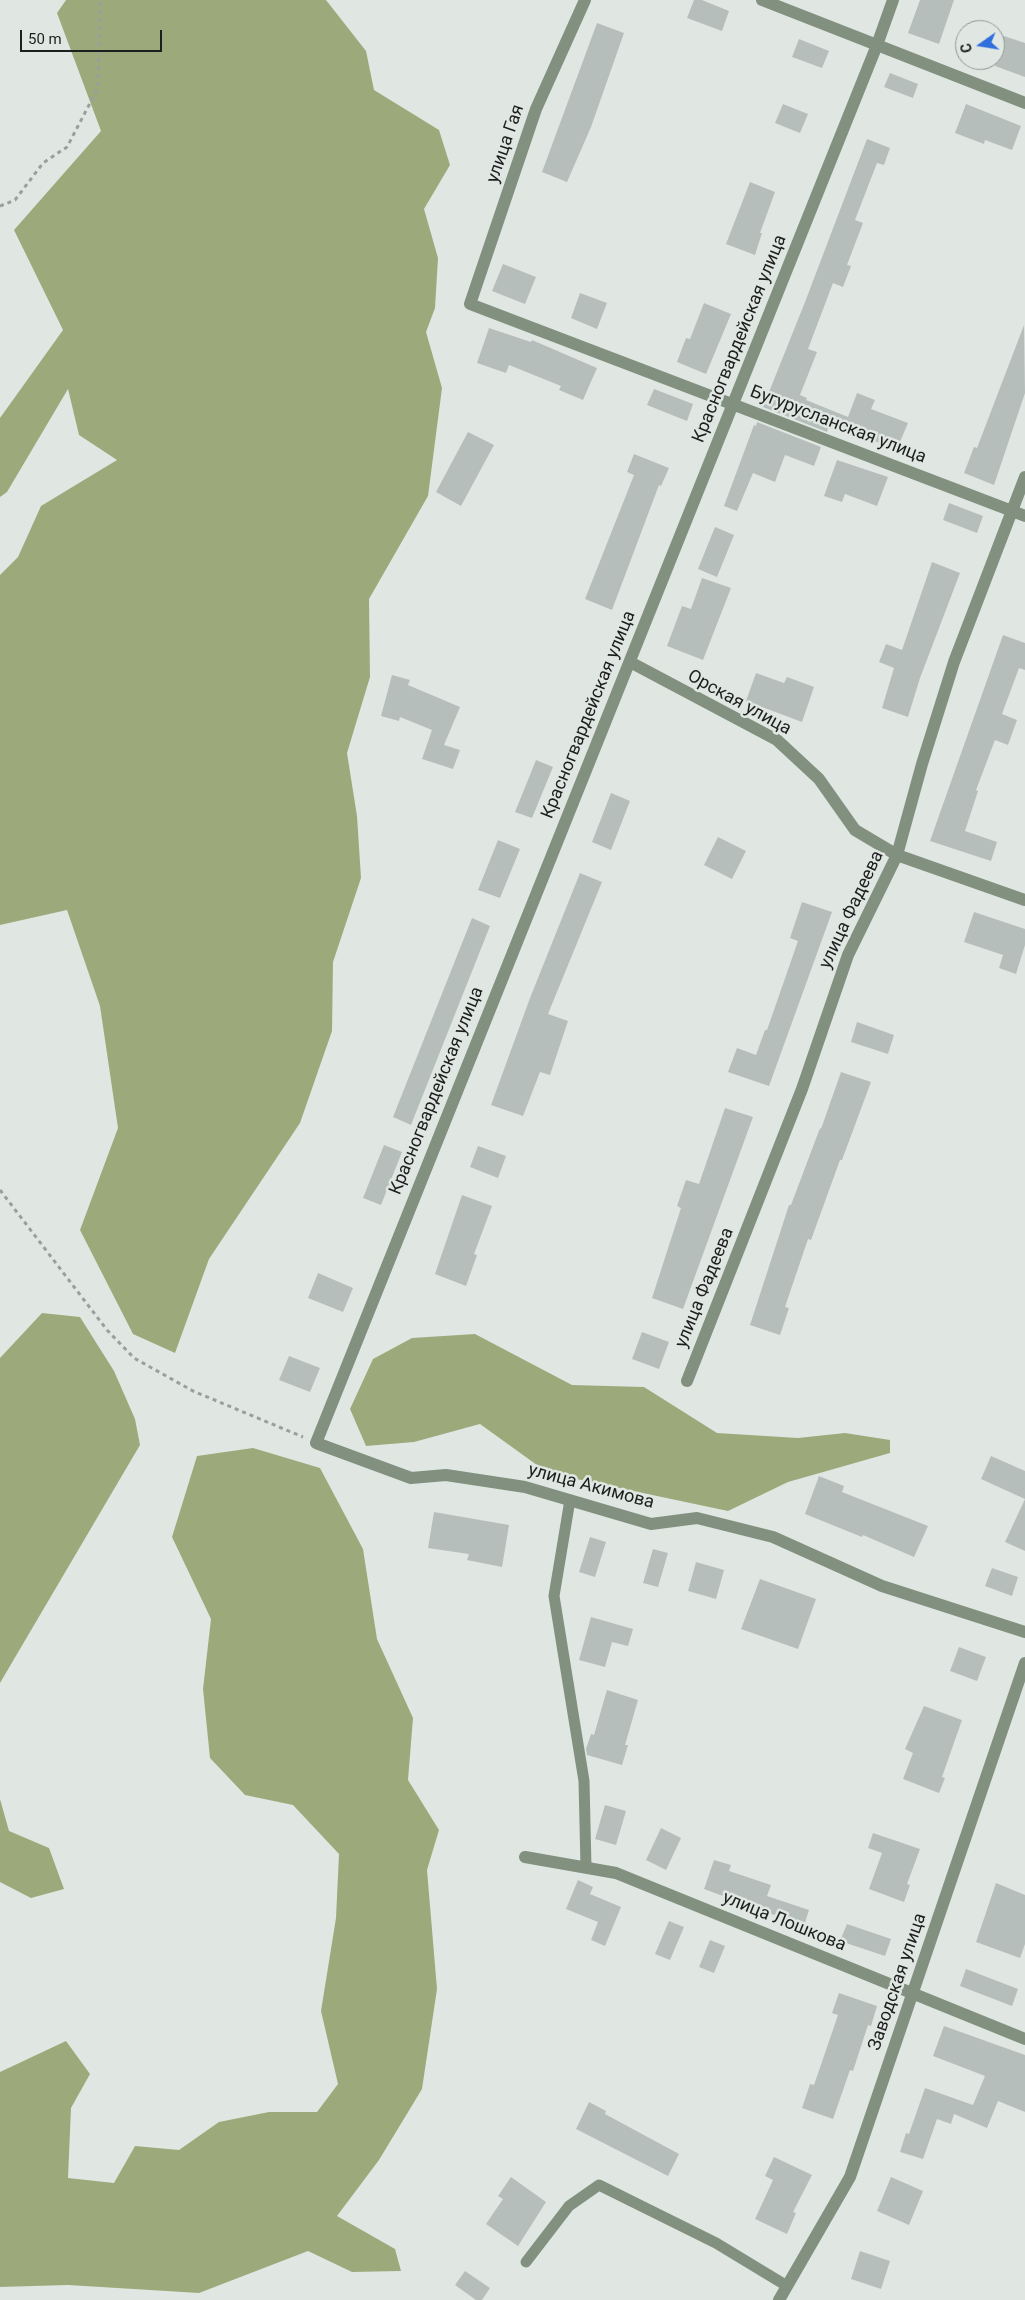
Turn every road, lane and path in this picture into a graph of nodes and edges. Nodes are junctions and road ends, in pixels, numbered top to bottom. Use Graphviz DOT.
graph roads {
  1 [pos="100,0"];
  2 [pos="585,0"];
  3 [pos="762,0"];
  4 [pos="893,0"];
  5 [pos="877,46"];
  6 [pos="1025,103"];
  7 [pos="0,206"];
  8 [pos="470,304"];
  9 [pos="733,404"];
  10 [pos="1025,477"];
  11 [pos="1012,511"];
  12 [pos="1025,516"];
  13 [pos="630,662"];
  14 [pos="898,855"];
  15 [pos="1025,900"];
  16 [pos="0,1190"];
  17 [pos="687,1381"];
  18 [pos="316,1442"];
  19 [pos="570,1500"];
  20 [pos="1025,1632"];
  21 [pos="1025,1663"];
  22 [pos="525,1857"];
  23 [pos="586,1867"];
  24 [pos="912,1993"];
  25 [pos="1025,2039"];
  26 [pos="526,2262"];
  27 [pos="787,2286"];
  28 [pos="779,2300"];
  1 -- 7 [label="path"];
  2 -- 8 [label="street, улица Гая"];
  3 -- 5 [label="street"];
  4 -- 5 [label="street, Красногвардейская улица"];
  5 -- 6 [label="street"];
  5 -- 9 [label="street, Красногвардейская улица"];
  8 -- 9 [label="street, Бугурусланская улица"];
  9 -- 11 [label="street, Бугурусланская улица"];
  9 -- 13 [label="street, Красногвардейская улица"];
  10 -- 11 [label="street, улица Фадеева"];
  11 -- 12 [label="street, Бугурусланская улица"];
  11 -- 14 [label="street, улица Фадеева"];
  13 -- 14 [label="street, Орская улица"];
  13 -- 18 [label="street, Красногвардейская улица"];
  14 -- 15 [label="street, Орская улица"];
  14 -- 17 [label="street, улица Фадеева"];
  16 -- 18 [label="path"];
  18 -- 19 [label="street, улица Акимова"];
  19 -- 20 [label="street, улица Акимова"];
  19 -- 23 [label="lane"];
  21 -- 24 [label="street, Заводская улица"];
  22 -- 23 [label="street, улица Лошкова"];
  23 -- 24 [label="street, улица Лошкова"];
  24 -- 25 [label="street, улица Лошкова"];
  24 -- 27 [label="street, Заводская улица"];
  26 -- 27 [label="lane"];
  27 -- 28 [label="street, Заводская улица"];
}
